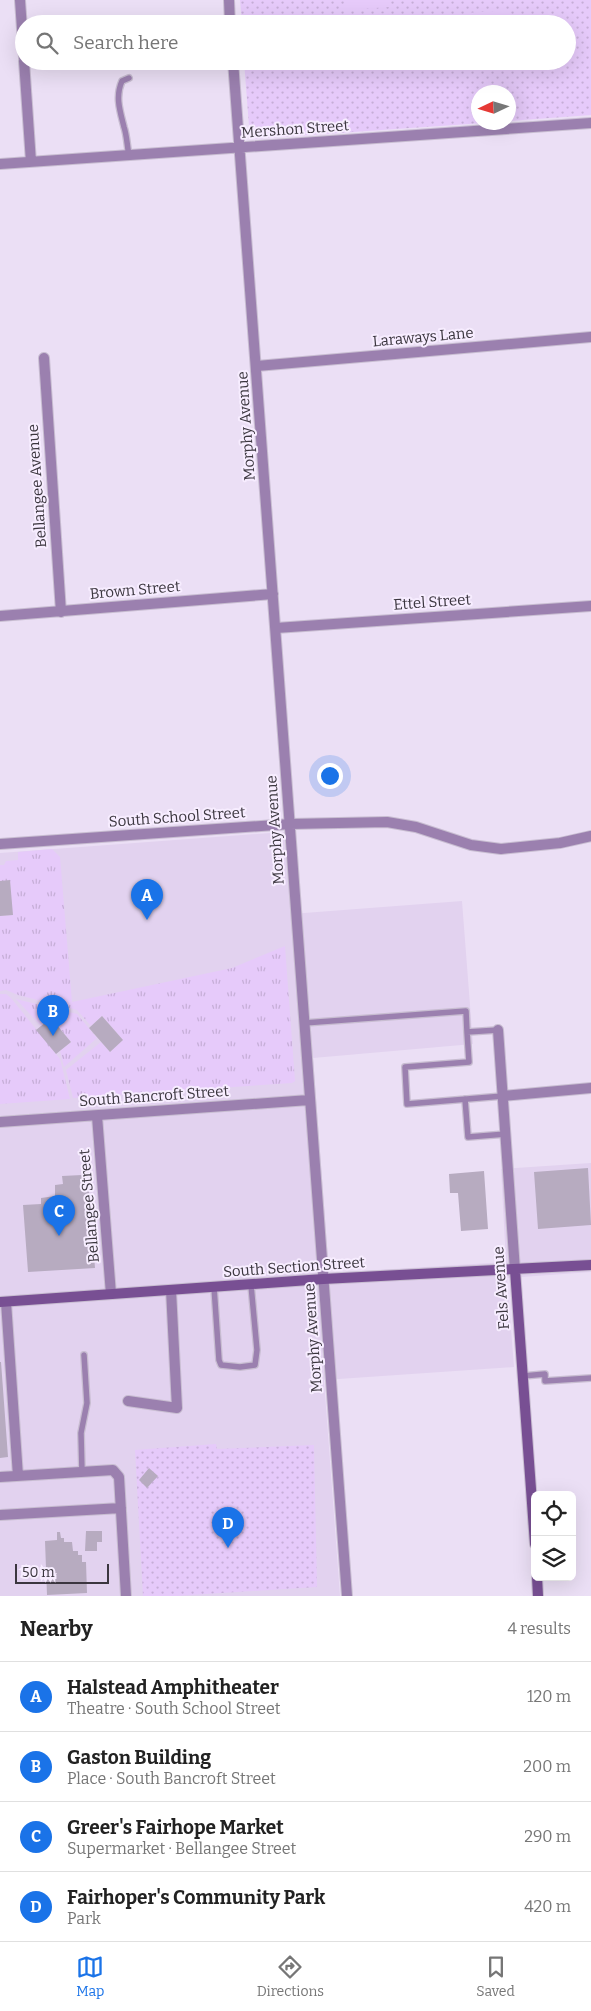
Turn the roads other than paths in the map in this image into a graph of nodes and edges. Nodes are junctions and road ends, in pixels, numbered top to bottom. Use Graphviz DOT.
graph roads {
  1 [pos="20,0"];
  2 [pos="229,0"];
  3 [pos="21,15"];
  4 [pos="230,15"];
  5 [pos="25,70"];
  6 [pos="234,70"];
  7 [pos="129,78"];
  8 [pos="591,123"];
  9 [pos="240,147"];
  10 [pos="129,155"];
  11 [pos="31,162"];
  12 [pos="0,164"];
  13 [pos="591,337"];
  14 [pos="44,358"];
  15 [pos="257,366"];
  16 [pos="273,594"];
  17 [pos="591,606"];
  18 [pos="61,612"];
  19 [pos="0,616"];
  20 [pos="276,628"];
  21 [pos="290,824"];
  22 [pos="591,836"];
  23 [pos="0,844"];
  24 [pos="304,1023"];
  25 [pos="498,1030"];
  26 [pos="467,1032"];
  27 [pos="591,1088"];
  28 [pos="503,1096"];
  29 [pos="465,1099"];
  30 [pos="309,1100"];
  31 [pos="97,1116"];
  32 [pos="0,1122"];
  33 [pos="506,1134"];
  34 [pos="591,1265"];
  35 [pos="515,1270"];
  36 [pos="323,1280"];
  37 [pos="251,1284"];
  38 [pos="214,1287"];
  39 [pos="171,1290"];
  40 [pos="111,1294"];
  41 [pos="3,1302"];
  42 [pos="84,1355"];
  43 [pos="523,1376"];
  44 [pos="591,1378"];
  45 [pos="128,1401"];
  46 [pos="82,1472"];
  47 [pos="18,1476"];
  48 [pos="0,1477"];
  49 [pos="121,1508"];
  50 [pos="0,1515"];
  51 [pos="534,1536"];
  52 [pos="537,1581"];
  53 [pos="126,1596"];
  54 [pos="347,1596"];
  55 [pos="538,1596"];
  1 -- 3 [label="street"];
  2 -- 4 [label="street"];
  5 -- 11 [label="street"];
  6 -- 9 [label="street, Morphy Avenue"];
  7 -- 10 [label="lane"];
  8 -- 9 [label="street, Mershon Street"];
  9 -- 10 [label="street, Mershon Street"];
  9 -- 15 [label="street, Morphy Avenue"];
  10 -- 11 [label="street, Mershon Street"];
  11 -- 12 [label="street, Mershon Street"];
  13 -- 15 [label="street, Laraways Lane"];
  14 -- 18 [label="street, Bellangee Avenue"];
  15 -- 16 [label="street, Morphy Avenue"];
  16 -- 18 [label="street, Brown Street"];
  16 -- 20 [label="street, Morphy Avenue"];
  17 -- 20 [label="street, Ettel Street"];
  18 -- 19 [label="street, Brown Street"];
  20 -- 21 [label="street, Morphy Avenue"];
  21 -- 22 [label="street, South School Street"];
  21 -- 23 [label="street, South School Street"];
  21 -- 24 [label="street, Morphy Avenue"];
  24 -- 26 [label="lane"];
  24 -- 30 [label="street, Morphy Avenue"];
  25 -- 26 [label="lane"];
  25 -- 28 [label="street, Fels Avenue"];
  26 -- 29 [label="lane"];
  27 -- 28 [label="street"];
  28 -- 29 [label="lane"];
  28 -- 33 [label="street, Fels Avenue"];
  29 -- 33 [label="lane"];
  30 -- 31 [label="street, South Bancroft Street"];
  30 -- 36 [label="street, Morphy Avenue"];
  31 -- 32 [label="street, South Bancroft Street"];
  31 -- 40 [label="street, Bellangee Street"];
  33 -- 35 [label="street, Fels Avenue"];
  34 -- 35 [label="street, South Section Street"];
  35 -- 36 [label="street, South Section Street"];
  35 -- 43 [label="street, Fels Avenue"];
  36 -- 37 [label="street, South Section Street"];
  36 -- 54 [label="street, Morphy Avenue"];
  37 -- 38 [label="street, South Section Street"];
  37 -- 38 [label="lane"];
  38 -- 39 [label="street, South Section Street"];
  39 -- 40 [label="street, South Section Street"];
  39 -- 45 [label="street"];
  40 -- 41 [label="street, South Section Street"];
  41 -- 47 [label="street"];
  42 -- 46 [label="lane"];
  43 -- 44 [label="lane"];
  43 -- 51 [label="street, Fels Avenue"];
  46 -- 47 [label="street"];
  46 -- 49 [label="street"];
  47 -- 48 [label="street"];
  49 -- 50 [label="street"];
  49 -- 53 [label="street"];
  52 -- 55 [label="street"];
}
